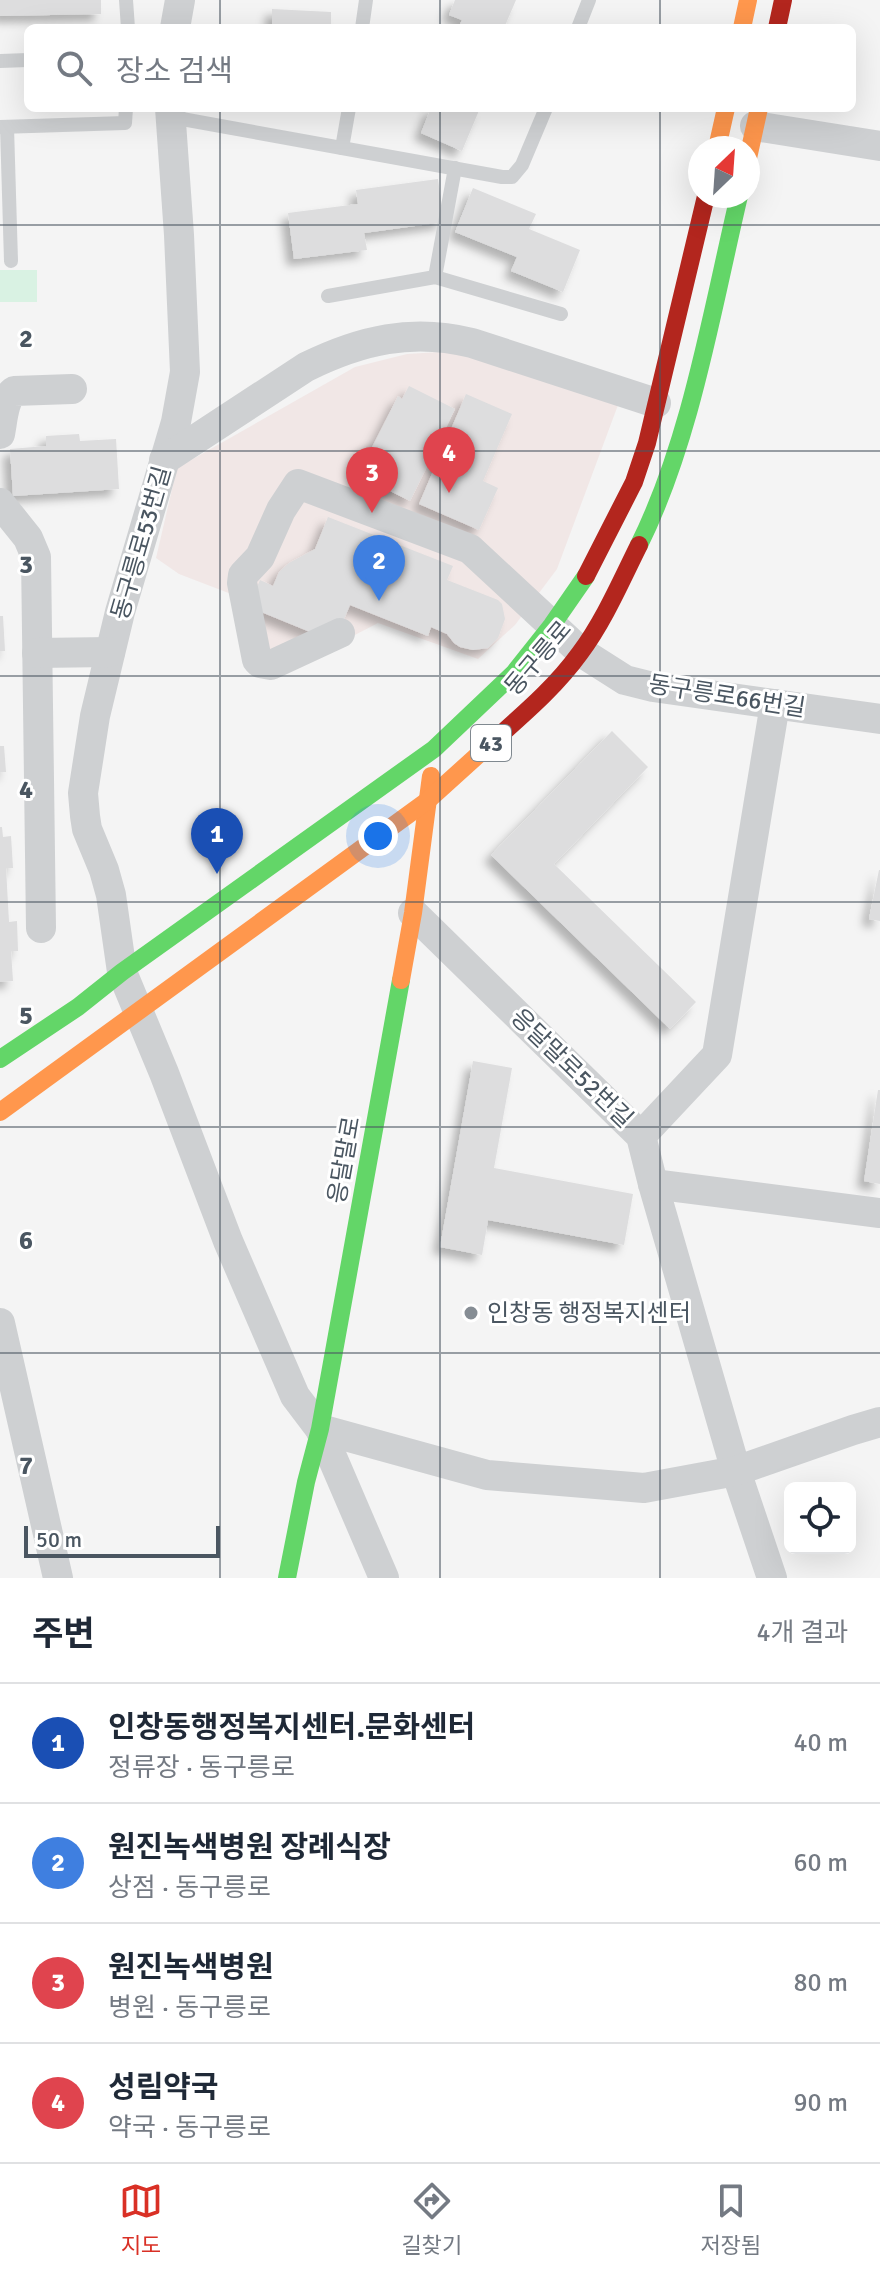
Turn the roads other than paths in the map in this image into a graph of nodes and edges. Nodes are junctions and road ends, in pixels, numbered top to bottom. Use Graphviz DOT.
graph roads {
  1 [pos="126,0"];
  2 [pos="180,0"];
  3 [pos="366,0"];
  4 [pos="589,0"];
  5 [pos="748,0"];
  6 [pos="783,0"];
  7 [pos="128,24"];
  8 [pos="176,24"];
  9 [pos="363,24"];
  10 [pos="580,24"];
  11 [pos="743,24"];
  12 [pos="778,24"];
  13 [pos="24,60"];
  14 [pos="0,61"];
  15 [pos="126,112"];
  16 [pos="171,112"];
  17 [pos="348,112"];
  18 [pos="544,112"];
  19 [pos="725,112"];
  20 [pos="757,117"];
  21 [pos="3,127"];
  22 [pos="720,136"];
  23 [pos="880,146"];
  24 [pos="342,148"];
  25 [pos="455,168"];
  26 [pos="703,208"];
  27 [pos="736,208"];
  28 [pos="11,261"];
  29 [pos="435,277"];
  30 [pos="328,296"];
  31 [pos="561,314"];
  32 [pos="72,389"];
  33 [pos="656,403"];
  34 [pos="0,434"];
  35 [pos="164,460"];
  36 [pos="0,503"];
  37 [pos="552,625"];
  38 [pos="340,633"];
  39 [pos="110,652"];
  40 [pos="581,652"];
  41 [pos="37,653"];
  42 [pos="775,704"];
  43 [pos="880,719"];
  44 [pos="434,749"];
  45 [pos="427,801"];
  46 [pos="413,913"];
  47 [pos="41,928"];
  48 [pos="122,972"];
  49 [pos="78,1007"];
  50 [pos="138,1011"];
  51 [pos="0,1039"];
  52 [pos="0,1059"];
  53 [pos="0,1112"];
  54 [pos="641,1136"];
  55 [pos="653,1184"];
  56 [pos="880,1213"];
  57 [pos="0,1323"];
  58 [pos="880,1422"];
  59 [pos="320,1429"];
  60 [pos="736,1471"];
  61 [pos="58,1578"];
  62 [pos="287,1578"];
  63 [pos="384,1578"];
  64 [pos="772,1578"];
  1 -- 7 [label="lane"];
  2 -- 8 [label="street"];
  3 -- 9 [label="lane"];
  4 -- 10 [label="lane"];
  5 -- 11 [label="main road"];
  6 -- 12 [label="main road"];
  13 -- 14 [label="lane"];
  15 -- 21 [label="lane"];
  16 -- 24 [label="lane"];
  16 -- 35 [label="street, 동구릉로53번길"];
  17 -- 24 [label="lane"];
  18 -- 25 [label="lane"];
  19 -- 22 [label="main road"];
  20 -- 23 [label="street"];
  21 -- 28 [label="lane"];
  24 -- 25 [label="lane"];
  25 -- 29 [label="lane"];
  26 -- 33 [label="main road, 동구릉로 / 43"];
  27 -- 40 [label="main road, 동구릉로 / 43"];
  29 -- 30 [label="lane"];
  29 -- 31 [label="lane"];
  32 -- 34 [label="street"];
  33 -- 35 [label="street"];
  33 -- 37 [label="main road, 동구릉로 / 43"];
  35 -- 39 [label="street, 동구릉로53번길"];
  36 -- 41 [label="street"];
  37 -- 38 [label="street, 동구릉로66번길"];
  37 -- 40 [label="street, 동구릉로66번길"];
  37 -- 44 [label="main road, 동구릉로 / 43"];
  39 -- 41 [label="street"];
  39 -- 48 [label="street, 동구릉로53번길"];
  40 -- 42 [label="street, 동구릉로66번길"];
  40 -- 45 [label="main road, 동구릉로 / 43"];
  41 -- 47 [label="street"];
  42 -- 43 [label="street, 동구릉로66번길"];
  42 -- 54 [label="street"];
  44 -- 45 [label="main road, 응달말로"];
  44 -- 48 [label="main road, 동구릉로 / 43"];
  45 -- 46 [label="main road, 응달말로"];
  45 -- 50 [label="main road, 동구릉로 / 43"];
  46 -- 54 [label="street, 응달말로52번길"];
  46 -- 59 [label="main road, 응달말로"];
  48 -- 49 [label="main road, 동구릉로 / 43"];
  48 -- 50 [label="street, 동구릉로53번길"];
  49 -- 51 [label="main road"];
  49 -- 52 [label="main road, 동구릉로"];
  50 -- 53 [label="main road, 동구릉로 / 43"];
  50 -- 59 [label="street, 동구릉로53번길"];
  54 -- 55 [label="street, 응달말로52번길"];
  55 -- 56 [label="street"];
  55 -- 60 [label="street, 응달말로52번길"];
  57 -- 61 [label="street"];
  58 -- 60 [label="street"];
  59 -- 60 [label="street"];
  59 -- 62 [label="main road, 응달말로"];
  59 -- 63 [label="street, 동구릉로53번길"];
  60 -- 64 [label="street, 응달말로52번길"];
}
